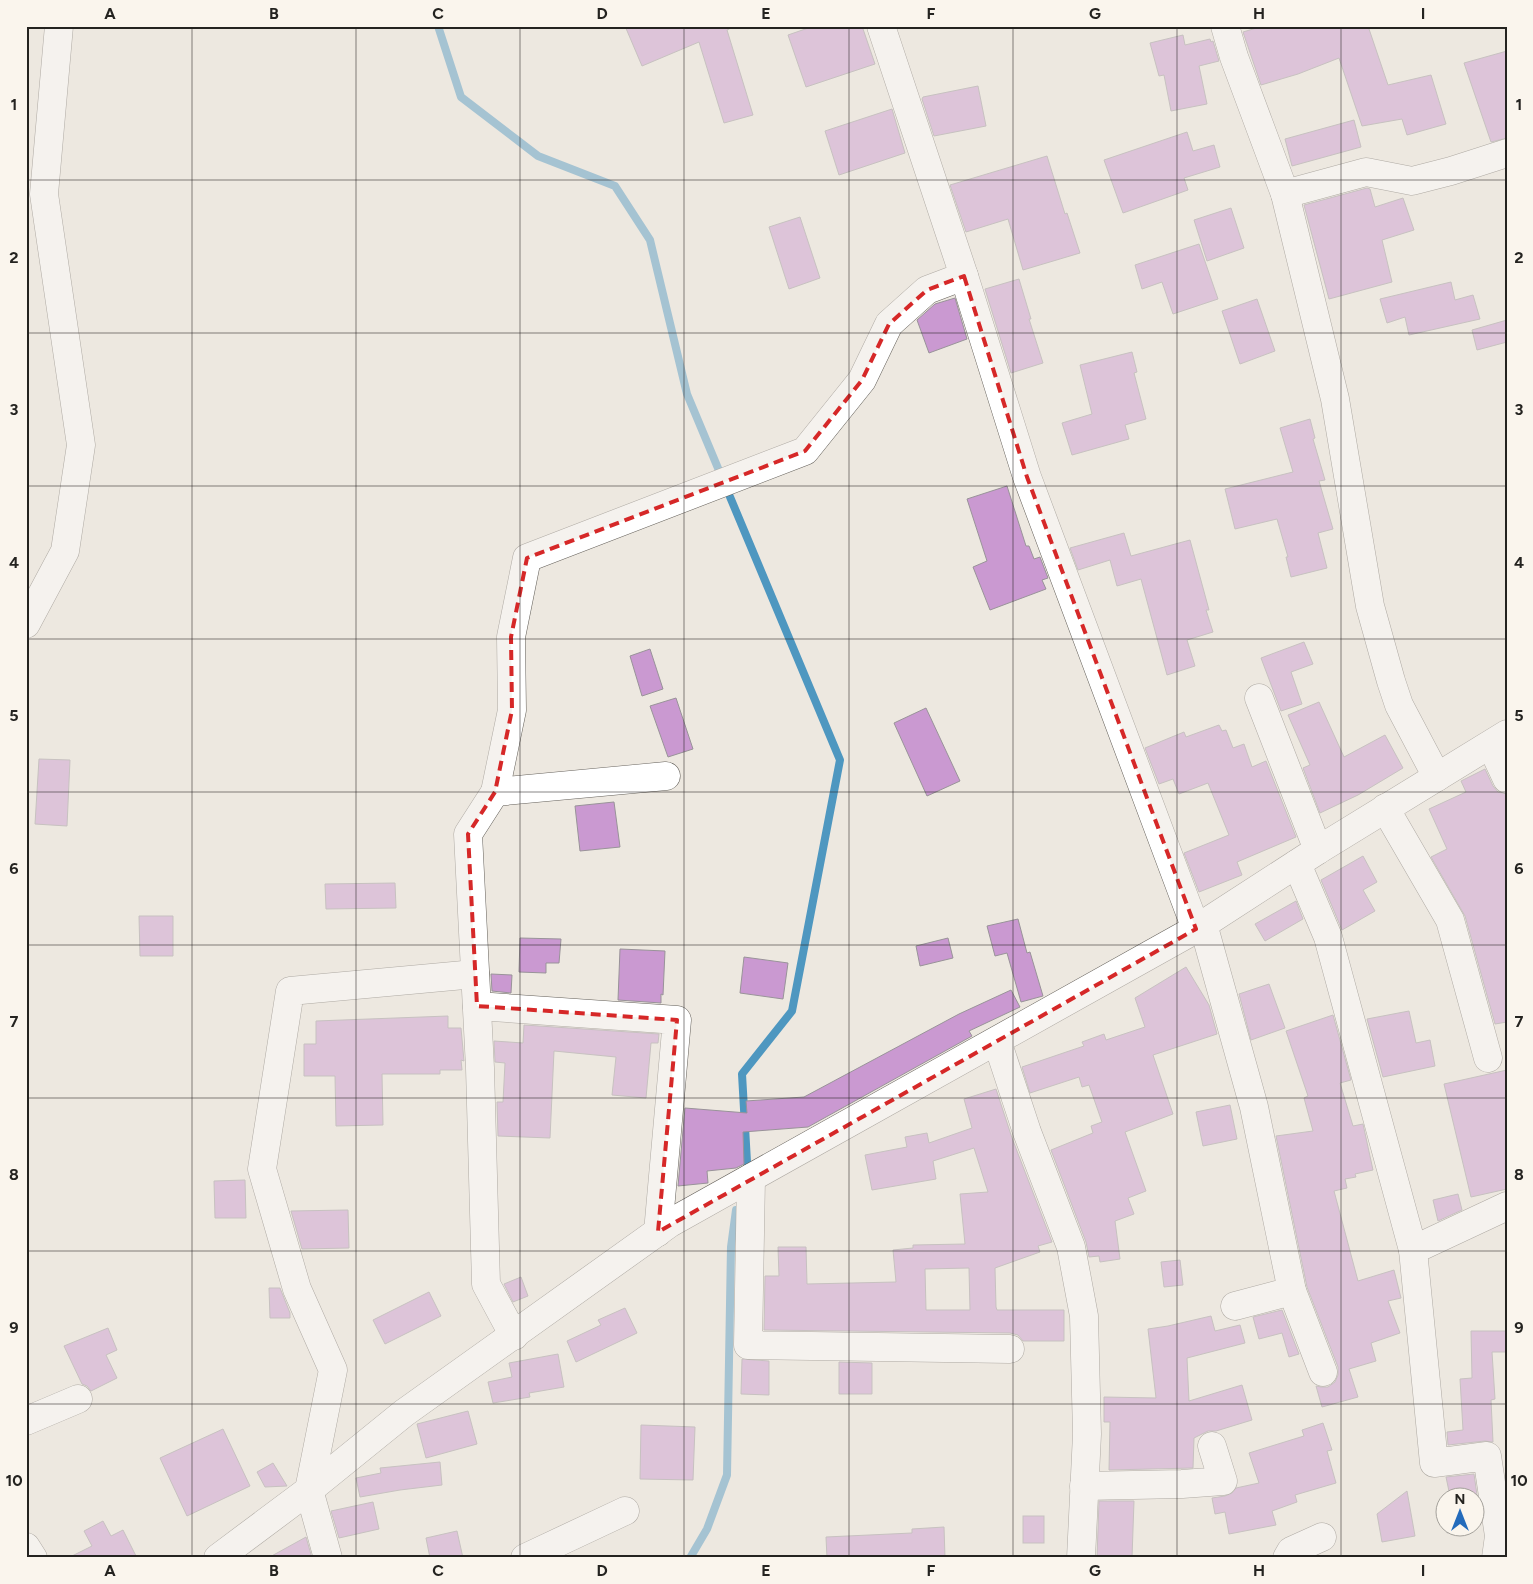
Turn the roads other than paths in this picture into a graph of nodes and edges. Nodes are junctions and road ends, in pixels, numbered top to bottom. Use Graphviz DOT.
graph roads {
  1 [pos="59,26"];
  2 [pos="1225,26"];
  3 [pos="888,28"];
  4 [pos="1507,153"];
  5 [pos="1285,194"];
  6 [pos="964,276"];
  7 [pos="26,624"];
  8 [pos="1259,698"];
  9 [pos="1499,739"];
  10 [pos="666,776"];
  11 [pos="1437,777"];
  12 [pos="1507,779"];
  13 [pos="495,792"];
  14 [pos="1385,808"];
  15 [pos="1307,857"];
  16 [pos="1200,927"];
  17 [pos="475,974"];
  18 [pos="477,1006"];
  19 [pos="996,1041"];
  20 [pos="1488,1058"];
  21 [pos="751,1178"];
  22 [pos="1507,1206"];
  23 [pos="658,1232"];
  24 [pos="1414,1250"];
  25 [pos="1292,1291"];
  26 [pos="1235,1306"];
  27 [pos="514,1336"];
  28 [pos="1010,1349"];
  29 [pos="1323,1372"];
  30 [pos="78,1399"];
  31 [pos="26,1421"];
  32 [pos="1212,1446"];
  33 [pos="1084,1486"];
  34 [pos="309,1490"];
  35 [pos="625,1511"];
  36 [pos="1322,1536"];
  37 [pos="26,1547"];
  38 [pos="553,1551"];
  39 [pos="33,1558"];
  40 [pos="218,1558"];
  41 [pos="328,1558"];
  42 [pos="526,1558"];
  43 [pos="1081,1558"];
  44 [pos="1287,1558"];
  45 [pos="1496,1558"];
  1 -- 7 [label="street"];
  2 -- 5 [label="street"];
  3 -- 6 [label="street"];
  4 -- 5 [label="street"];
  5 -- 11 [label="street"];
  6 -- 13 [label="street"];
  6 -- 16 [label="street"];
  8 -- 15 [label="street"];
  9 -- 11 [label="street"];
  9 -- 12 [label="street"];
  10 -- 13 [label="street"];
  11 -- 14 [label="street"];
  13 -- 17 [label="street"];
  14 -- 15 [label="street"];
  14 -- 20 [label="street"];
  15 -- 16 [label="street"];
  15 -- 24 [label="street"];
  16 -- 19 [label="street"];
  16 -- 25 [label="street"];
  17 -- 18 [label="street"];
  17 -- 34 [label="street"];
  18 -- 23 [label="street"];
  18 -- 27 [label="street"];
  19 -- 21 [label="street"];
  19 -- 33 [label="street"];
  21 -- 23 [label="street"];
  21 -- 28 [label="street"];
  22 -- 24 [label="street"];
  23 -- 27 [label="street"];
  24 -- 45 [label="street"];
  25 -- 26 [label="street"];
  25 -- 29 [label="street"];
  27 -- 34 [label="street"];
  30 -- 31 [label="street"];
  32 -- 33 [label="street"];
  33 -- 43 [label="street"];
  34 -- 40 [label="street"];
  34 -- 41 [label="street"];
  35 -- 38 [label="street"];
  36 -- 44 [label="street"];
  37 -- 39 [label="street"];
  38 -- 42 [label="street"];
}
